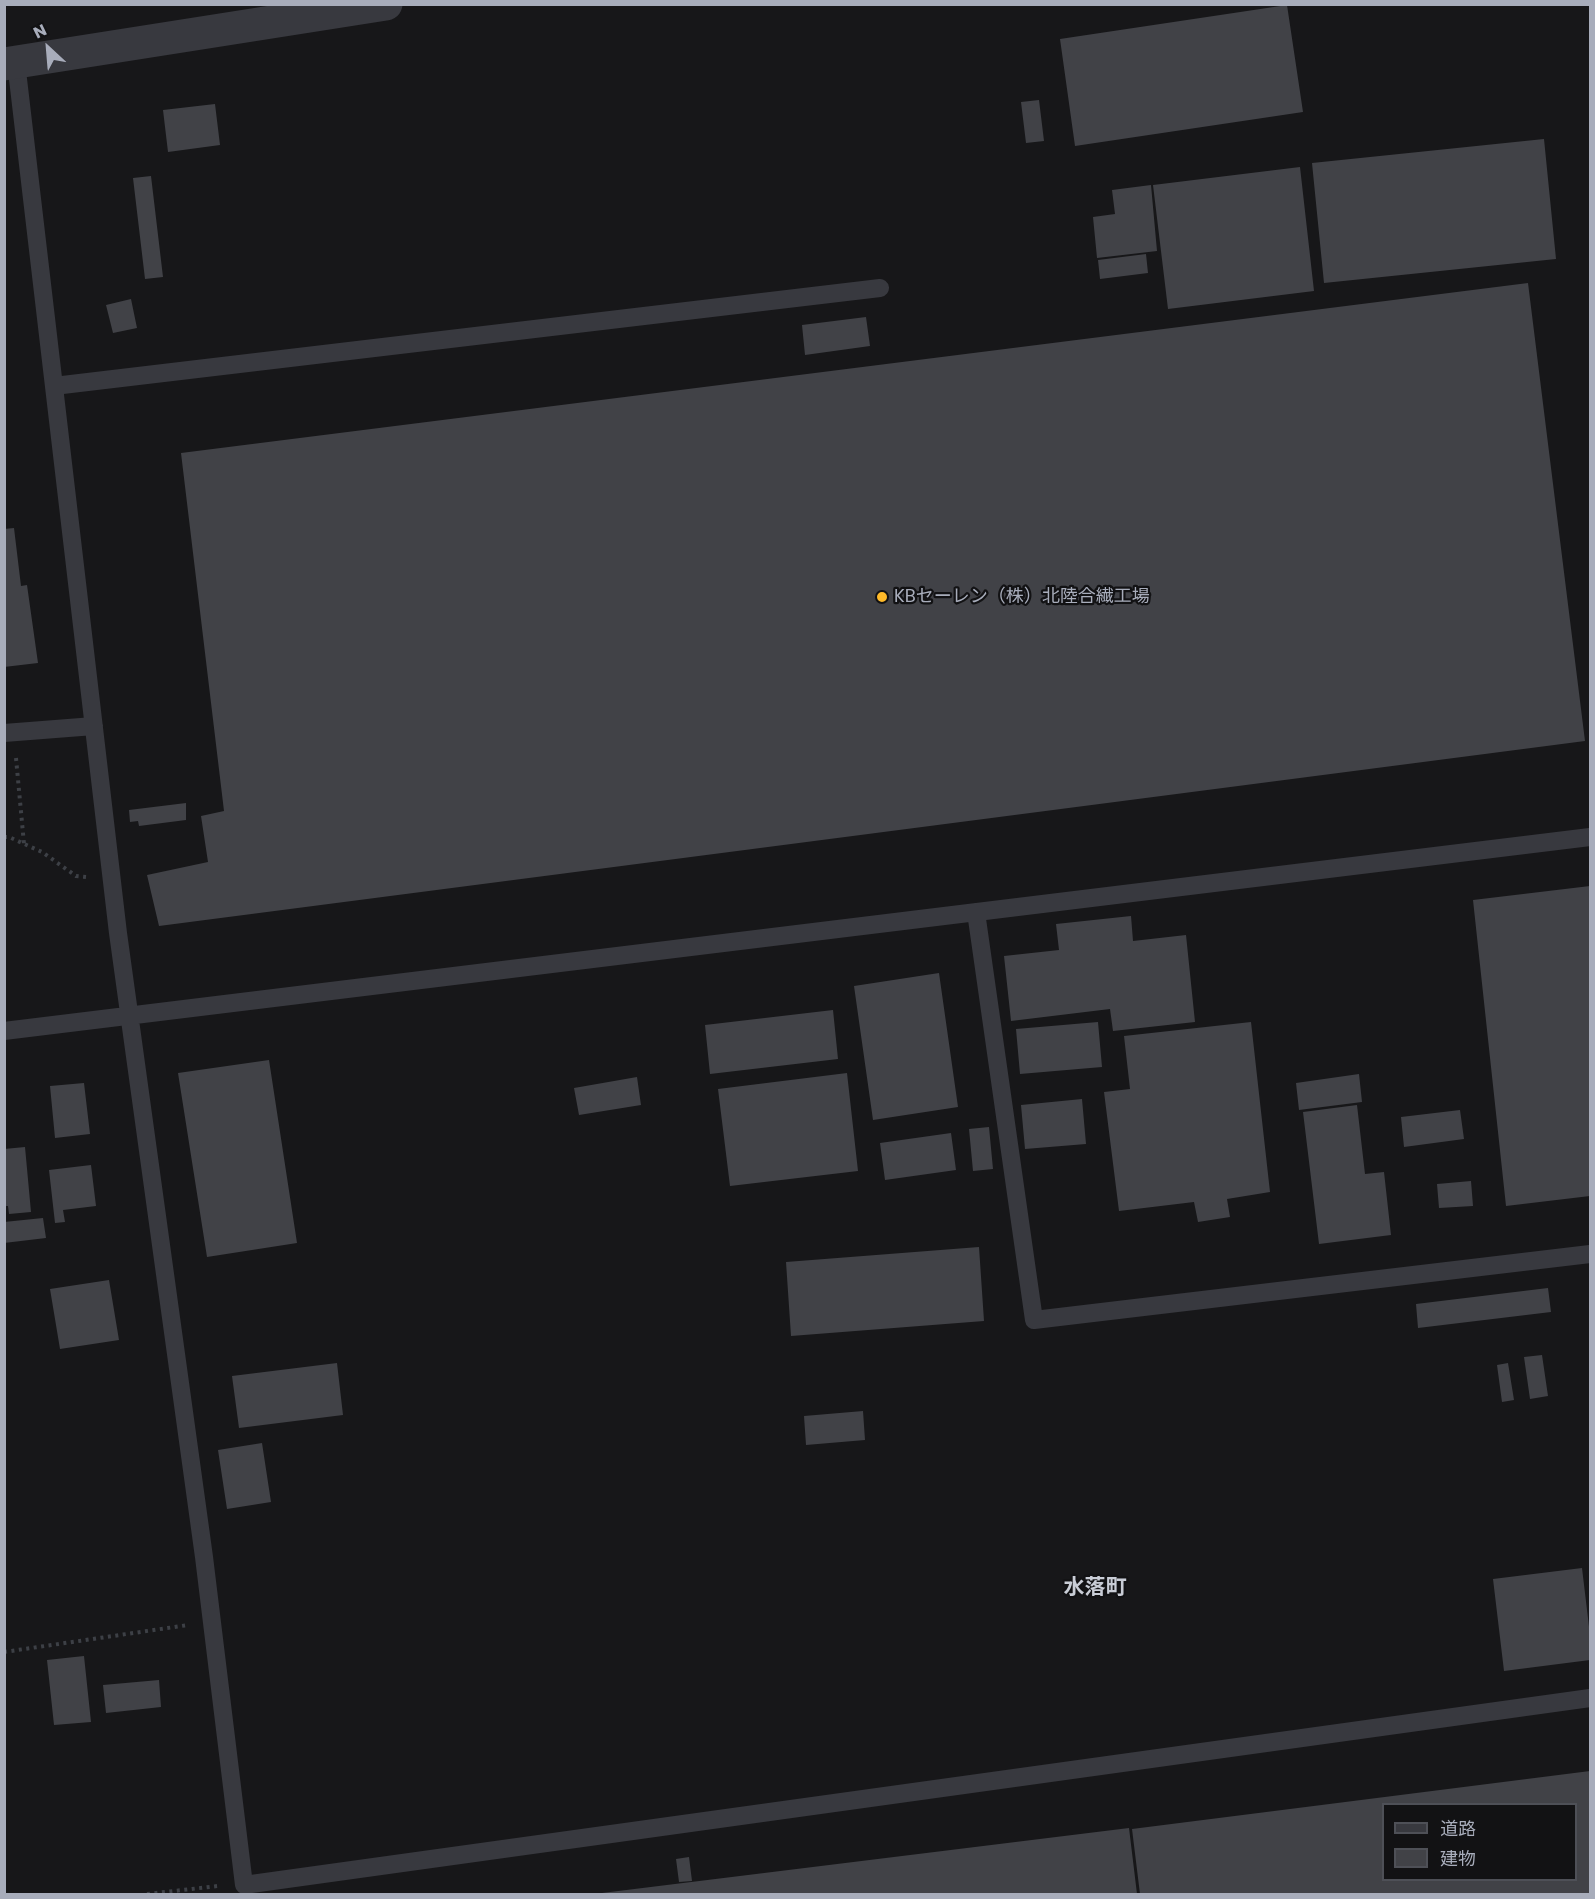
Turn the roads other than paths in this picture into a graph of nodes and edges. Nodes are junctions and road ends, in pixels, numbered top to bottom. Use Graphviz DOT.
graph roads {
  1 [pos="386,4"];
  2 [pos="199,19"];
  3 [pos="10,63"];
  4 [pos="880,288"];
  5 [pos="54,386"];
  6 [pos="94,726"];
  7 [pos="9,733"];
  8 [pos="1590,837"];
  9 [pos="976,912"];
  10 [pos="129,1016"];
  11 [pos="4,1031"];
  12 [pos="1590,1254"];
  13 [pos="1590,1698"];
  1 -- 2 [label="street"];
  2 -- 3 [label="street"];
  3 -- 5 [label="lane"];
  4 -- 5 [label="lane"];
  5 -- 6 [label="lane"];
  6 -- 7 [label="lane"];
  6 -- 10 [label="lane"];
  8 -- 9 [label="lane"];
  9 -- 10 [label="lane"];
  9 -- 12 [label="lane"];
  10 -- 11 [label="lane"];
  10 -- 13 [label="lane"];
}
